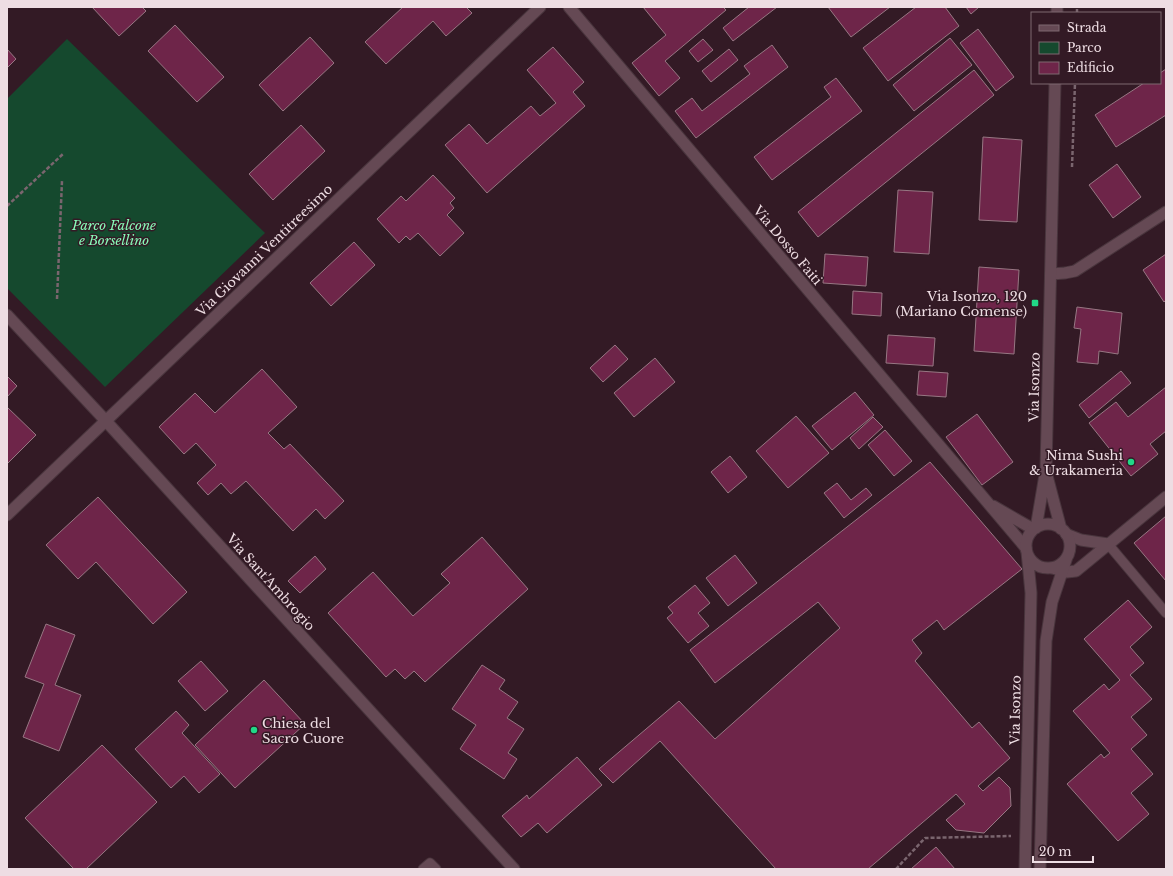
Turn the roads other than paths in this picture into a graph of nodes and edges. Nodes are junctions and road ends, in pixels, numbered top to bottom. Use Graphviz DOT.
graph roads {
  1 [pos="540,7"];
  2 [pos="568,7"];
  3 [pos="1055,84"];
  4 [pos="1166,212"];
  5 [pos="1051,274"];
  6 [pos="7,315"];
  7 [pos="105,420"];
  8 [pos="1046,469"];
  9 [pos="1166,497"];
  10 [pos="986,501"];
  11 [pos="7,514"];
  12 [pos="1034,528"];
  13 [pos="1063,531"];
  14 [pos="1108,544"];
  15 [pos="1026,550"];
  16 [pos="1057,569"];
  17 [pos="1166,613"];
  18 [pos="423,869"];
  19 [pos="436,869"];
  20 [pos="514,869"];
  21 [pos="1025,869"];
  22 [pos="1040,869"];
  1 -- 7 [label="street, Via Giovanni Ventitreesimo"];
  2 -- 10 [label="street, Via Dosso Faiti"];
  3 -- 5 [label="street, Via Isonzo"];
  4 -- 5 [label="street"];
  5 -- 8 [label="street, Via Isonzo"];
  6 -- 7 [label="street, Via Sant'Ambrogio"];
  7 -- 11 [label="street, Via Giovanni Ventitreesimo"];
  7 -- 20 [label="street, Via Sant'Ambrogio"];
  8 -- 12 [label="street, Via Isonzo"];
  8 -- 13 [label="street, Via Isonzo"];
  9 -- 14 [label="street"];
  10 -- 12 [label="street, Via Dosso Faiti"];
  10 -- 15 [label="street, Via Dosso Faiti"];
  12 -- 13 [label="street"];
  12 -- 15 [label="street"];
  13 -- 14 [label="street"];
  13 -- 16 [label="street"];
  14 -- 16 [label="street"];
  14 -- 17 [label="lane"];
  15 -- 16 [label="street"];
  15 -- 21 [label="street, Via Isonzo"];
  16 -- 22 [label="street"];
  18 -- 19 [label="lane"];
}
